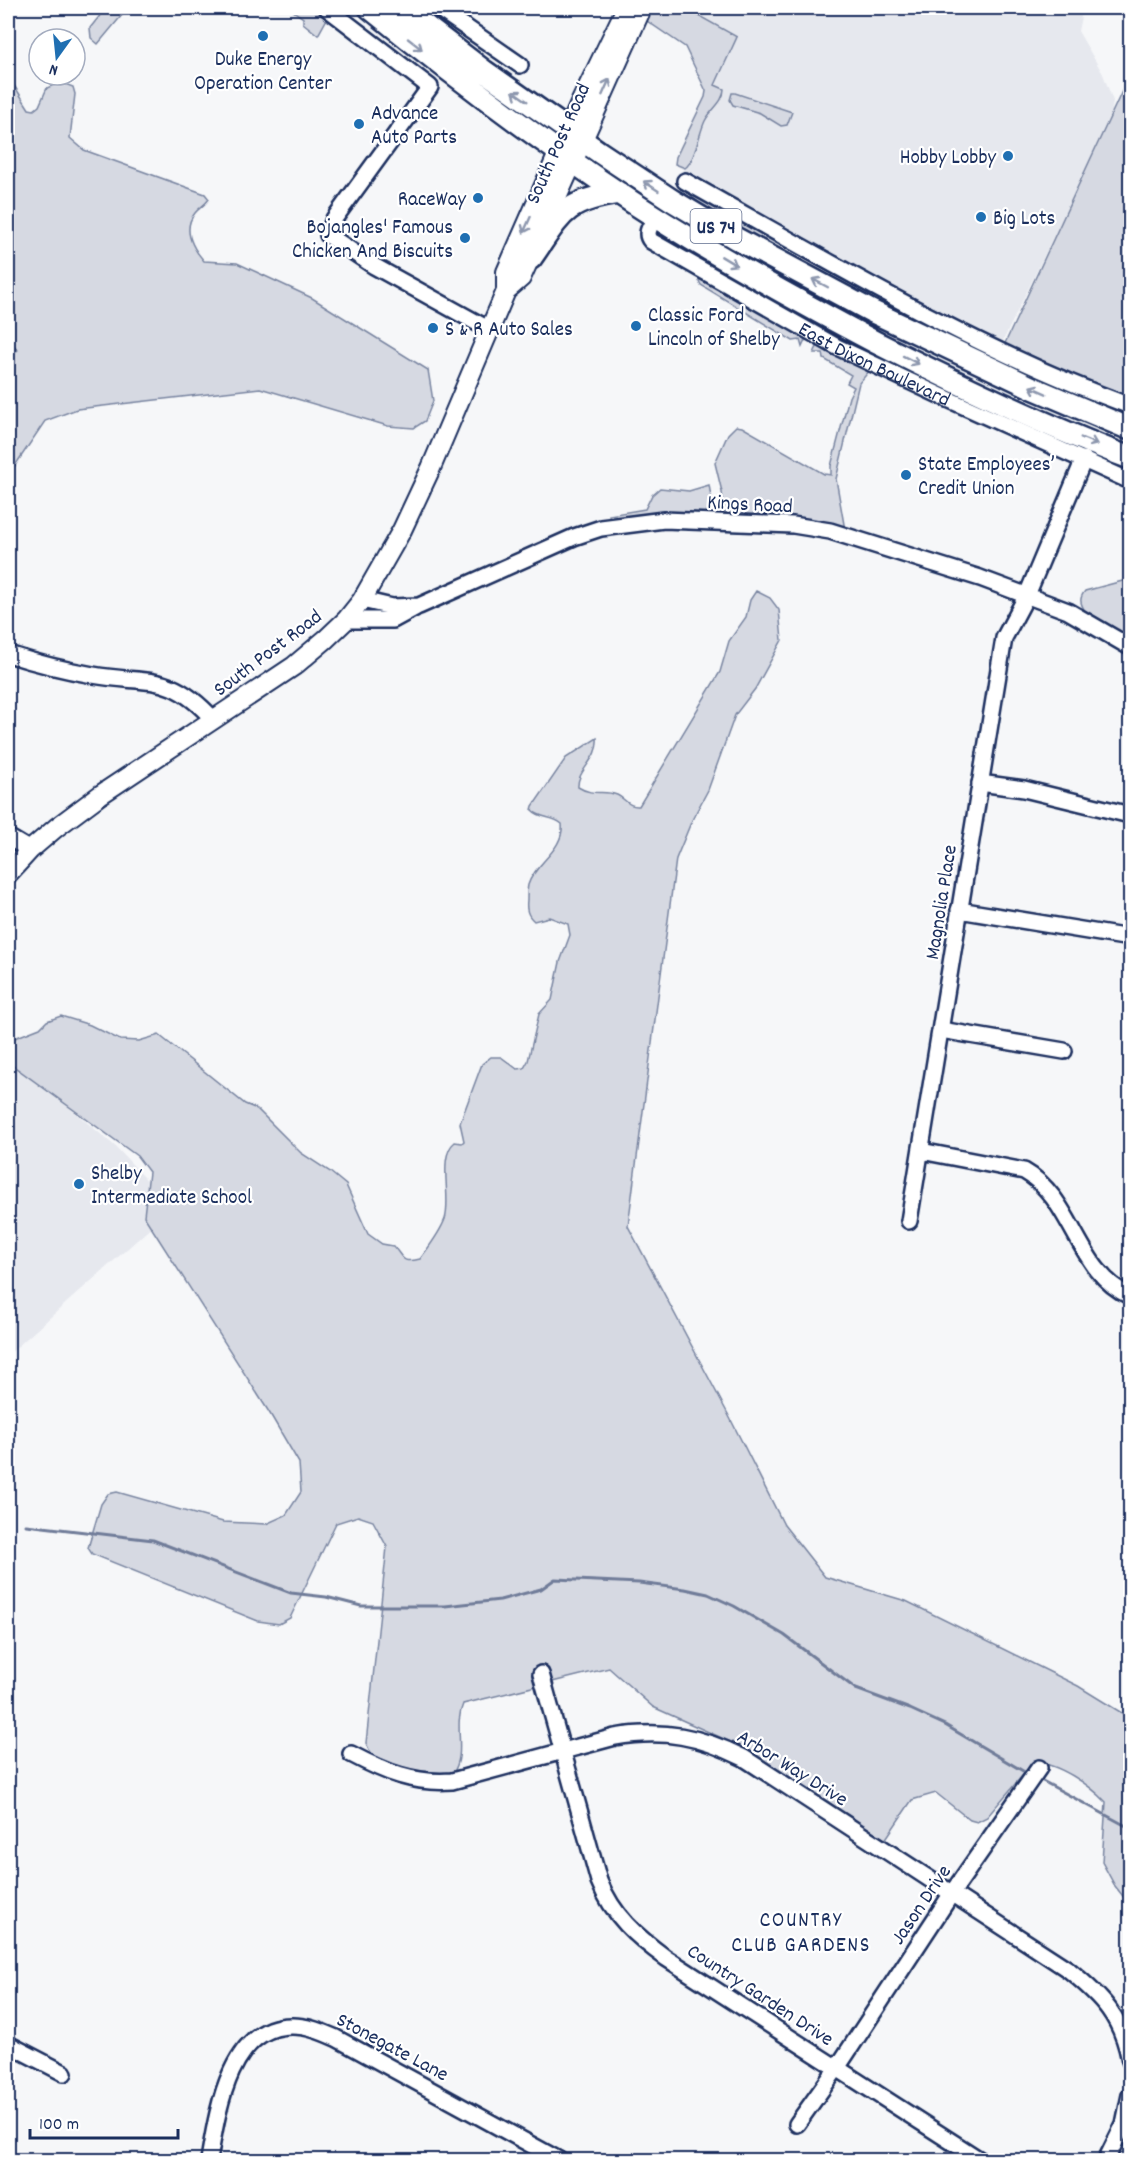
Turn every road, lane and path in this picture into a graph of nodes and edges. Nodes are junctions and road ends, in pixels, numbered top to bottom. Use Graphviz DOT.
graph roads {
  1 [pos="327,8"];
  2 [pos="370,8"];
  3 [pos="438,8"];
  4 [pos="626,8"];
  5 [pos="642,8"];
  6 [pos="413,11"];
  7 [pos="520,65"];
  8 [pos="575,135"];
  9 [pos="566,157"];
  10 [pos="685,181"];
  11 [pos="619,193"];
  12 [pos="656,217"];
  13 [pos="531,258"];
  14 [pos="506,291"];
  15 [pos="882,291"];
  16 [pos="871,311"];
  17 [pos="819,312"];
  18 [pos="490,330"];
  19 [pos="808,331"];
  20 [pos="1131,406"];
  21 [pos="1131,429"];
  22 [pos="1131,458"];
  23 [pos="1084,459"];
  24 [pos="1131,481"];
  25 [pos="1028,595"];
  26 [pos="362,600"];
  27 [pos="419,606"];
  28 [pos="346,620"];
  29 [pos="1131,647"];
  30 [pos="8,654"];
  31 [pos="214,720"];
  32 [pos="980,783"];
  33 [pos="1131,815"];
  34 [pos="8,837"];
  35 [pos="30,850"];
  36 [pos="8,874"];
  37 [pos="959,910"];
  38 [pos="1131,938"];
  39 [pos="940,1030"];
  40 [pos="1064,1051"];
  41 [pos="921,1150"];
  42 [pos="909,1221"];
  43 [pos="1131,1296"];
  44 [pos="541,1674"];
  45 [pos="564,1751"];
  46 [pos="351,1754"];
  47 [pos="1039,1768"];
  48 [pos="952,1893"];
  49 [pos="8,2044"];
  50 [pos="1131,2061"];
  51 [pos="837,2068"];
  52 [pos="64,2073"];
  53 [pos="1131,2095"];
  54 [pos="797,2124"];
  55 [pos="209,2160"];
  56 [pos="559,2160"];
  57 [pos="980,2160"];
  58 [pos="1106,2160"];
  1 -- 18 [label="street"];
  2 -- 9 [label="highway, East Dixon Boulevard / US 74, one-way"];
  3 -- 7 [label="street"];
  4 -- 8 [label="main road, South Post Road"];
  8 -- 5 [label="main road, South Post Road, one-way"];
  8 -- 6 [label="highway, US 74, one-way"];
  8 -- 9 [label="main road, South Post Road"];
  16 -- 8 [label="highway, US 74, one-way"];
  9 -- 11 [label="highway, East Dixon Boulevard / US 74"];
  9 -- 13 [label="main road, South Post Road"];
  9 -- 14 [label="main road, South Post Road, one-way"];
  10 -- 15 [label="street"];
  11 -- 12 [label="highway, East Dixon Boulevard / US 74"];
  11 -- 13 [label="highway"];
  12 -- 17 [label="highway, East Dixon Boulevard / US 74, one-way"];
  12 -- 19 [label="street, East Dixon Boulevard"];
  13 -- 14 [label="main road, South Post Road"];
  14 -- 18 [label="main road, South Post Road"];
  15 -- 16 [label="street"];
  15 -- 20 [label="street"];
  21 -- 16 [label="highway, US 74, one-way"];
  17 -- 19 [label="street"];
  17 -- 22 [label="highway, East Dixon Boulevard / US 74, one-way"];
  18 -- 26 [label="main road, South Post Road"];
  19 -- 23 [label="street, East Dixon Boulevard"];
  23 -- 24 [label="street, East Dixon Boulevard"];
  23 -- 25 [label="street, Magnolia Place"];
  25 -- 27 [label="street, Kings Road"];
  25 -- 29 [label="street, Kings Road"];
  25 -- 32 [label="street, Magnolia Place"];
  26 -- 27 [label="street, Kings Road"];
  26 -- 28 [label="main road, South Post Road"];
  27 -- 28 [label="street"];
  28 -- 31 [label="main road, South Post Road"];
  30 -- 31 [label="street"];
  31 -- 35 [label="main road, South Post Road"];
  32 -- 33 [label="street"];
  32 -- 37 [label="street, Magnolia Place"];
  34 -- 35 [label="street"];
  35 -- 36 [label="main road, South Post Road"];
  37 -- 38 [label="street"];
  37 -- 39 [label="street, Magnolia Place"];
  39 -- 40 [label="street"];
  39 -- 41 [label="street, Magnolia Place"];
  41 -- 42 [label="street, Magnolia Place"];
  41 -- 43 [label="street"];
  44 -- 45 [label="street, Country Garden Drive"];
  45 -- 46 [label="street, Arbor Way Drive"];
  45 -- 48 [label="street, Arbor Way Drive"];
  45 -- 51 [label="street, Country Garden Drive"];
  47 -- 48 [label="street, Jason Drive"];
  48 -- 50 [label="street, Arbor Way Drive"];
  48 -- 51 [label="street, Jason Drive"];
  49 -- 52 [label="street"];
  51 -- 54 [label="street, Jason Drive"];
  51 -- 57 [label="street, Country Garden Drive"];
  53 -- 58 [label="street"];
  55 -- 56 [label="street, Stonegate Lane"];
}
